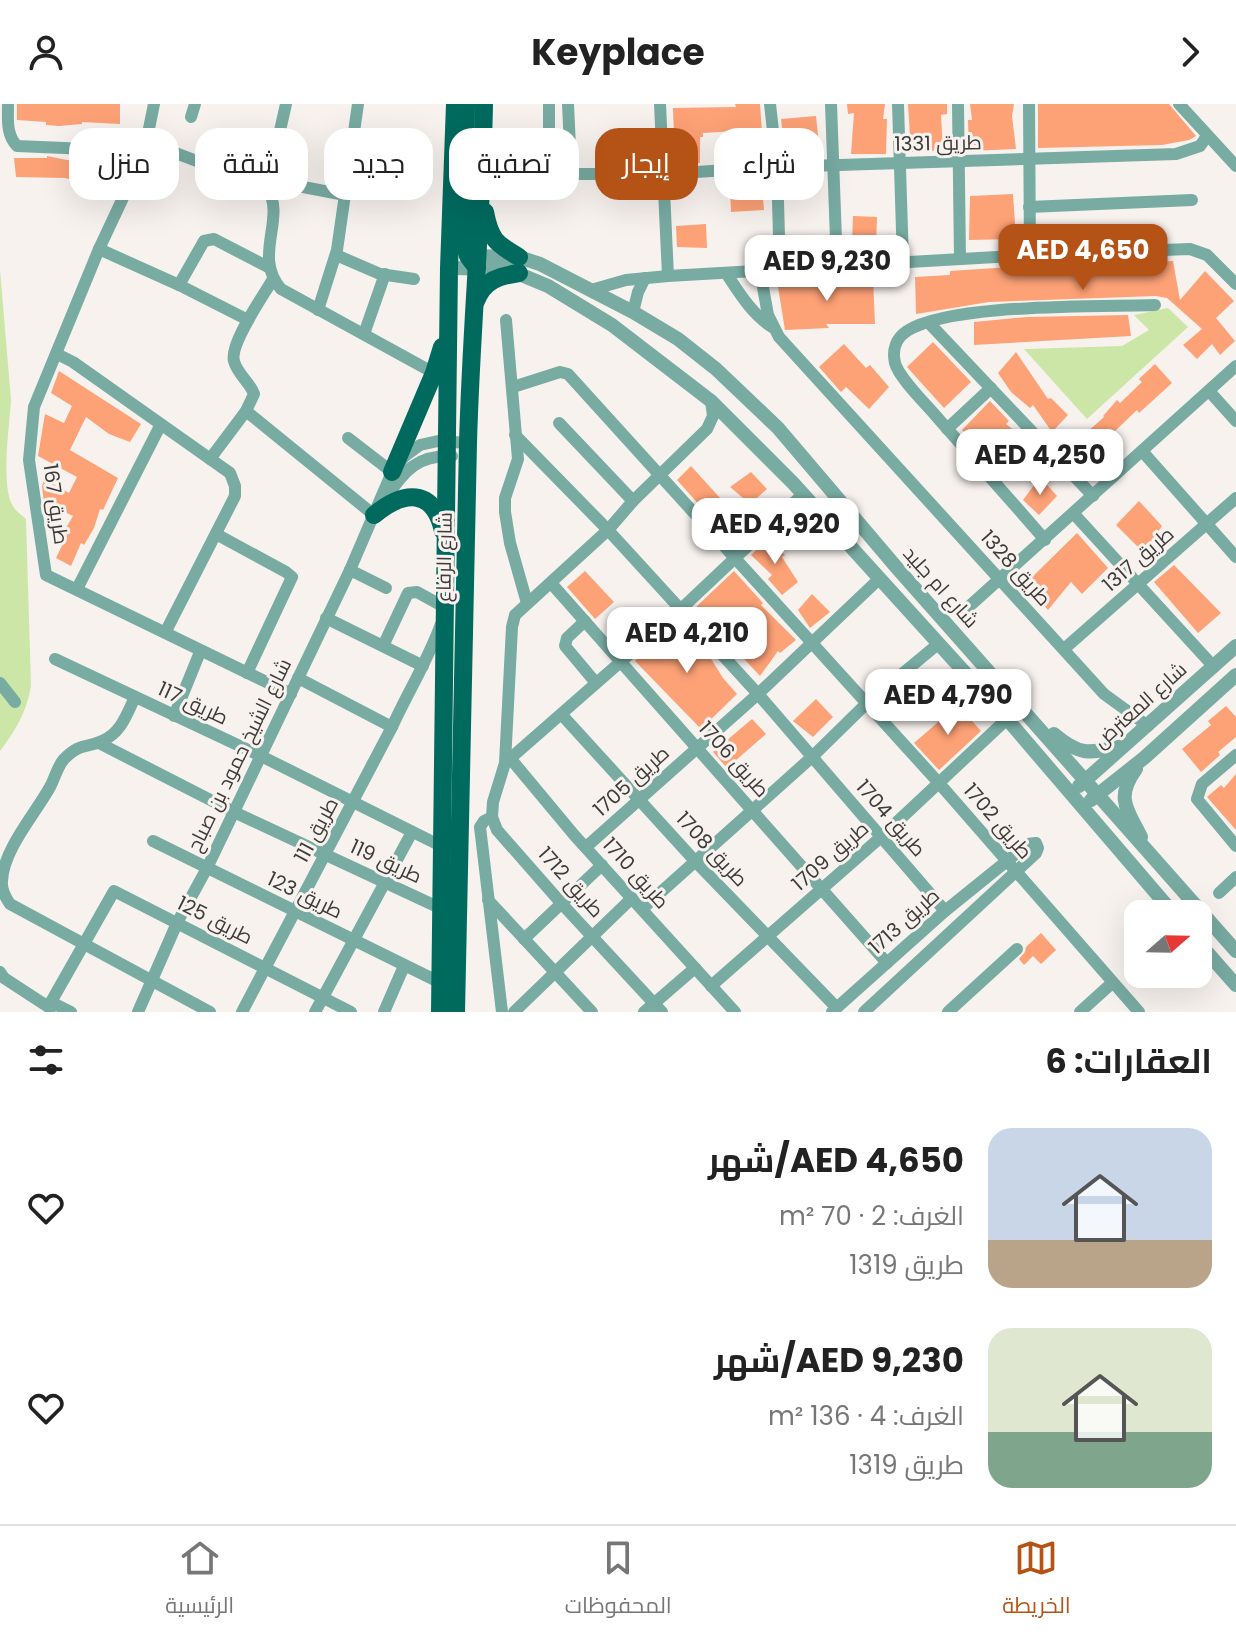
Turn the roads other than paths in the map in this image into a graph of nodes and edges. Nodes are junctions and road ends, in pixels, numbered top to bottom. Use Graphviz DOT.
graph roads {
  1 [pos="8,104"];
  2 [pos="154,104"];
  3 [pos="286,104"];
  4 [pos="358,104"];
  5 [pos="455,104"];
  6 [pos="466,104"];
  7 [pos="484,104"];
  8 [pos="549,104"];
  9 [pos="568,104"];
  10 [pos="660,104"];
  11 [pos="770,104"];
  12 [pos="831,104"];
  13 [pos="898,104"];
  14 [pos="958,104"];
  15 [pos="1029,104"];
  16 [pos="1179,104"];
  17 [pos="150,128"];
  18 [pos="281,128"];
  19 [pos="355,128"];
  20 [pos="483,128"];
  21 [pos="549,128"];
  22 [pos="569,128"];
  23 [pos="661,128"];
  24 [pos="773,128"];
  25 [pos="1207,136"];
  26 [pos="69,148"];
  27 [pos="1030,160"];
  28 [pos="958,162"];
  29 [pos="899,163"];
  30 [pos="824,166"];
  31 [pos="833,166"];
  32 [pos="1236,166"];
  33 [pos="121,200"];
  34 [pos="273,200"];
  35 [pos="344,200"];
  36 [pos="482,200"];
  37 [pos="482,200"];
  38 [pos="665,200"];
  39 [pos="778,200"];
  40 [pos="1192,200"];
  41 [pos="1029,207"];
  42 [pos="99,249"];
  43 [pos="336,255"];
  44 [pos="1030,255"];
  45 [pos="960,259"];
  46 [pos="474,260"];
  47 [pos="903,262"];
  48 [pos="449,264"];
  49 [pos="519,265"];
  50 [pos="837,267"];
  51 [pos="780,270"];
  52 [pos="760,271"];
  53 [pos="271,273"];
  54 [pos="726,273"];
  55 [pos="385,274"];
  56 [pos="668,276"];
  57 [pos="645,278"];
  58 [pos="414,279"];
  59 [pos="1236,284"];
  60 [pos="179,285"];
  61 [pos="591,290"];
  62 [pos="1155,305"];
  63 [pos="318,310"];
  64 [pos="633,312"];
  65 [pos="473,316"];
  66 [pos="248,320"];
  67 [pos="506,320"];
  68 [pos="929,323"];
  69 [pos="772,327"];
  70 [pos="448,329"];
  71 [pos="364,334"];
  72 [pos="57,354"];
  73 [pos="1236,366"];
  74 [pos="434,373"];
  75 [pos="513,387"];
  76 [pos="991,388"];
  77 [pos="1209,391"];
  78 [pos="711,401"];
  79 [pos="246,411"];
  80 [pos="1236,421"];
  81 [pos="559,423"];
  82 [pos="160,426"];
  83 [pos="947,429"];
  84 [pos="515,435"];
  85 [pos="348,438"];
  86 [pos="447,449"];
  87 [pos="468,450"];
  88 [pos="1142,451"];
  89 [pos="210,459"];
  90 [pos="392,472"];
  91 [pos="661,476"];
  92 [pos="803,494"];
  93 [pos="1093,496"];
  94 [pos="1236,498"];
  95 [pos="633,501"];
  96 [pos="1074,514"];
  97 [pos="374,515"];
  98 [pos="1208,525"];
  99 [pos="608,530"];
  100 [pos="216,534"];
  101 [pos="1045,540"];
  102 [pos="447,548"];
  103 [pos="1236,557"];
  104 [pos="735,558"];
  105 [pos="350,570"];
  106 [pos="878,580"];
  107 [pos="1001,580"];
  108 [pos="551,583"];
  109 [pos="1138,585"];
  110 [pos="386,588"];
  111 [pos="77,589"];
  112 [pos="527,603"];
  113 [pos="681,609"];
  114 [pos="446,611"];
  115 [pos="964,611"];
  116 [pos="326,618"];
  117 [pos="585,621"];
  118 [pos="166,631"];
  119 [pos="811,642"];
  120 [pos="938,644"];
  121 [pos="383,646"];
  122 [pos="1236,646"];
  123 [pos="1064,649"];
  124 [pos="200,652"];
  125 [pos="55,659"];
  126 [pos="620,662"];
  127 [pos="423,666"];
  128 [pos="1214,667"];
  129 [pos="247,673"];
  130 [pos="1236,675"];
  131 [pos="298,678"];
  132 [pos="0,683"];
  133 [pos="596,683"];
  134 [pos="291,694"];
  135 [pos="758,694"];
  136 [pos="135,697"];
  137 [pos="15,702"];
  138 [pos="867,703"];
  139 [pos="1020,706"];
  140 [pos="562,715"];
  141 [pos="174,716"];
  142 [pos="1007,719"];
  143 [pos="1148,726"];
  144 [pos="392,727"];
  145 [pos="99,743"];
  146 [pos="1127,745"];
  147 [pos="697,749"];
  148 [pos="1236,755"];
  149 [pos="261,756"];
  150 [pos="812,757"];
  151 [pos="1144,758"];
  152 [pos="507,761"];
  153 [pos="1085,781"];
  154 [pos="938,782"];
  155 [pos="1070,793"];
  156 [pos="1097,794"];
  157 [pos="639,800"];
  158 [pos="353,803"];
  159 [pos="1082,808"];
  160 [pos="753,810"];
  161 [pos="234,812"];
  162 [pos="492,817"];
  163 [pos="412,832"];
  164 [pos="881,837"];
  165 [pos="153,841"];
  166 [pos="1236,846"];
  167 [pos="443,847"];
  168 [pos="586,847"];
  169 [pos="325,855"];
  170 [pos="1152,858"];
  171 [pos="695,861"];
  172 [pos="1006,862"];
  173 [pos="602,865"];
  174 [pos="207,868"];
  175 [pos="1016,872"];
  176 [pos="1236,877"];
  177 [pos="386,883"];
  178 [pos="822,889"];
  179 [pos="1219,893"];
  180 [pos="632,898"];
  181 [pos="488,900"];
  182 [pos="1162,900"];
  183 [pos="562,904"];
  184 [pos="442,909"];
  185 [pos="642,909"];
  186 [pos="945,911"];
  187 [pos="295,912"];
  188 [pos="177,923"];
  189 [pos="592,936"];
  190 [pos="768,936"];
  191 [pos="524,939"];
  192 [pos="352,940"];
  193 [pos="84,942"];
  194 [pos="1017,949"];
  195 [pos="1236,951"];
  196 [pos="1212,958"];
  197 [pos="887,963"];
  198 [pos="404,966"];
  199 [pos="265,968"];
  200 [pos="695,968"];
  201 [pos="0,972"];
  202 [pos="555,974"];
  203 [pos="153,983"];
  204 [pos="441,983"];
  205 [pos="1112,983"];
  206 [pos="1236,985"];
  207 [pos="711,986"];
  208 [pos="323,998"];
  209 [pos="50,1007"];
  210 [pos="653,1009"];
  211 [pos="587,1010"];
  212 [pos="834,1010"];
  213 [pos="71,1012"];
  214 [pos="138,1012"];
  215 [pos="210,1012"];
  216 [pos="242,1012"];
  217 [pos="315,1012"];
  218 [pos="351,1012"];
  219 [pos="384,1012"];
  220 [pos="440,1012"];
  221 [pos="456,1012"];
  222 [pos="502,1012"];
  223 [pos="514,1012"];
  224 [pos="734,1012"];
  225 [pos="864,1012"];
  226 [pos="948,1012"];
  227 [pos="1080,1012"];
  228 [pos="1139,1012"];
  1 -- 26 [label="street"];
  2 -- 17 [label="street, طريق 167"];
  3 -- 18 [label="street"];
  4 -- 19 [label="street"];
  5 -- 48 [label="main road, شارع الرفاع"];
  6 -- 46 [label="main road"];
  7 -- 20 [label="main road, شارع الرفاع"];
  8 -- 21 [label="street"];
  9 -- 22 [label="street"];
  10 -- 23 [label="street"];
  11 -- 24 [label="street"];
  12 -- 31 [label="street"];
  13 -- 29 [label="street"];
  14 -- 28 [label="street"];
  15 -- 27 [label="street"];
  16 -- 25 [label="street"];
  25 -- 27 [label="street, طريق 1331"];
  25 -- 32 [label="street"];
  27 -- 28 [label="street, طريق 1331"];
  27 -- 41 [label="street"];
  28 -- 29 [label="street, طريق 1331"];
  28 -- 45 [label="street"];
  29 -- 31 [label="street, طريق 1331"];
  29 -- 47 [label="street"];
  30 -- 31 [label="street, طريق 1331"];
  31 -- 50 [label="street"];
  33 -- 42 [label="street, طريق 167"];
  34 -- 53 [label="street"];
  35 -- 43 [label="street"];
  36 -- 46 [label="main road, شارع الرفاع"];
  37 -- 49 [label="main road"];
  38 -- 56 [label="street"];
  39 -- 51 [label="street"];
  40 -- 41 [label="street"];
  41 -- 44 [label="street"];
  42 -- 60 [label="street"];
  42 -- 72 [label="street, طريق 167"];
  43 -- 55 [label="street"];
  43 -- 63 [label="street"];
  44 -- 45 [label="street"];
  44 -- 59 [label="street"];
  45 -- 47 [label="street"];
  46 -- 48 [label="street, شارع ام جليد"];
  46 -- 49 [label="street, شارع ام جليد"];
  46 -- 65 [label="main road, شارع الرفاع"];
  47 -- 50 [label="street"];
  48 -- 70 [label="main road, شارع الرفاع"];
  49 -- 61 [label="street, شارع ام جليد"];
  49 -- 65 [label="main road"];
  49 -- 78 [label="street, شارع ام جليد"];
  50 -- 51 [label="street"];
  51 -- 52 [label="street"];
  52 -- 54 [label="street"];
  52 -- 69 [label="street, طريق 1328"];
  53 -- 60 [label="street"];
  53 -- 63 [label="street"];
  53 -- 66 [label="street"];
  54 -- 56 [label="street"];
  54 -- 69 [label="street"];
  55 -- 58 [label="street"];
  55 -- 71 [label="street"];
  56 -- 57 [label="street"];
  57 -- 61 [label="street"];
  57 -- 64 [label="street"];
  60 -- 66 [label="street"];
  61 -- 64 [label="street, شارع ام جليد"];
  62 -- 68 [label="street"];
  63 -- 71 [label="street"];
  64 -- 139 [label="street, شارع ام جليد"];
  65 -- 87 [label="main road, شارع الرفاع"];
  66 -- 79 [label="street"];
  67 -- 75 [label="street"];
  68 -- 76 [label="street"];
  68 -- 83 [label="street"];
  69 -- 107 [label="street, طريق 1328"];
  70 -- 74 [label="main road"];
  70 -- 86 [label="main road, شارع الرفاع"];
  71 -- 74 [label="street"];
  72 -- 82 [label="street"];
  72 -- 111 [label="street, طريق 167"];
  73 -- 77 [label="street"];
  74 -- 90 [label="main road"];
  75 -- 84 [label="street"];
  75 -- 91 [label="street, طريق 1702"];
  76 -- 83 [label="street"];
  76 -- 93 [label="street"];
  77 -- 80 [label="street"];
  77 -- 88 [label="street"];
  78 -- 91 [label="street"];
  78 -- 92 [label="street, شارع ام جليد"];
  79 -- 89 [label="street"];
  79 -- 97 [label="street"];
  81 -- 95 [label="street"];
  82 -- 89 [label="street"];
  82 -- 111 [label="street"];
  83 -- 101 [label="street"];
  84 -- 99 [label="street, طريق 1704"];
  84 -- 112 [label="street"];
  85 -- 90 [label="street"];
  86 -- 87 [label="street, شارع الشيخ حمود بن صباح"];
  86 -- 90 [label="street, شارع الشيخ حمود بن صباح"];
  86 -- 97 [label="street, شارع الشيخ حمود بن صباح"];
  86 -- 102 [label="main road, شارع الرفاع"];
  87 -- 221 [label="main road, شارع الرفاع"];
  88 -- 93 [label="street"];
  88 -- 98 [label="street"];
  89 -- 100 [label="street"];
  90 -- 97 [label="street, شارع الشيخ حمود بن صباح"];
  91 -- 95 [label="street"];
  91 -- 104 [label="street, طريق 1702"];
  92 -- 104 [label="street"];
  92 -- 106 [label="street, شارع ام جليد"];
  93 -- 96 [label="street"];
  94 -- 98 [label="street, طريق 1317"];
  95 -- 99 [label="street"];
  96 -- 101 [label="street"];
  96 -- 109 [label="street"];
  97 -- 102 [label="main road"];
  97 -- 105 [label="street, شارع الشيخ حمود بن صباح"];
  98 -- 103 [label="street"];
  98 -- 109 [label="street, طريق 1317"];
  99 -- 108 [label="street"];
  99 -- 113 [label="street, طريق 1704"];
  100 -- 118 [label="street"];
  100 -- 129 [label="street"];
  101 -- 107 [label="street"];
  102 -- 114 [label="main road, شارع الرفاع"];
  104 -- 113 [label="street"];
  104 -- 119 [label="street, طريق 1702"];
  105 -- 110 [label="street"];
  105 -- 116 [label="street, شارع الشيخ حمود بن صباح"];
  106 -- 119 [label="street, طريق 1705"];
  106 -- 120 [label="street, شارع ام جليد"];
  107 -- 115 [label="street"];
  107 -- 123 [label="street, طريق 1328"];
  108 -- 112 [label="street"];
  108 -- 117 [label="street, طريق 1706"];
  109 -- 123 [label="street, طريق 1317"];
  109 -- 128 [label="street"];
  111 -- 118 [label="street, طريق 167"];
  112 -- 152 [label="street"];
  113 -- 126 [label="street"];
  113 -- 135 [label="street, طريق 1704"];
  114 -- 121 [label="street"];
  114 -- 127 [label="street, طريق 111"];
  114 -- 167 [label="main road, شارع الرفاع"];
  116 -- 121 [label="street"];
  116 -- 131 [label="street, شارع الشيخ حمود بن صباح"];
  117 -- 126 [label="street, طريق 1706"];
  117 -- 133 [label="street"];
  118 -- 124 [label="street, طريق 167"];
  119 -- 135 [label="street, طريق 1705"];
  119 -- 138 [label="street, طريق 1702"];
  120 -- 138 [label="street"];
  120 -- 142 [label="street, شارع ام جليد"];
  121 -- 127 [label="street"];
  122 -- 128 [label="street, شارع المعترض"];
  123 -- 143 [label="street, طريق 1328"];
  124 -- 129 [label="street, طريق 167"];
  124 -- 141 [label="street"];
  125 -- 136 [label="street, طريق 117"];
  126 -- 133 [label="street"];
  126 -- 147 [label="street, طريق 1706"];
  127 -- 144 [label="street, طريق 111"];
  128 -- 143 [label="street, شارع المعترض"];
  129 -- 134 [label="street, طريق 167"];
  130 -- 151 [label="street, شارع المعترض"];
  131 -- 134 [label="street, شارع الشيخ حمود بن صباح"];
  131 -- 144 [label="street"];
  132 -- 137 [label="street"];
  133 -- 140 [label="street"];
  134 -- 149 [label="street, شارع الشيخ حمود بن صباح"];
  135 -- 147 [label="street, طريق 1705"];
  135 -- 150 [label="street, طريق 1704"];
  136 -- 141 [label="street, طريق 117"];
  136 -- 145 [label="street"];
  138 -- 150 [label="street"];
  138 -- 154 [label="street, طريق 1702"];
  139 -- 146 [label="street"];
  139 -- 153 [label="street, شارع ام جليد"];
  140 -- 152 [label="street"];
  140 -- 157 [label="street, طريق 1708"];
  141 -- 149 [label="street, طريق 117"];
  142 -- 154 [label="street, طريق 1709"];
  142 -- 155 [label="street, شارع ام جليد"];
  143 -- 146 [label="street, شارع المعترض"];
  144 -- 158 [label="street, طريق 111"];
  145 -- 161 [label="street, طريق 119"];
  145 -- 193 [label="street"];
  146 -- 153 [label="street, شارع المعترض"];
  147 -- 157 [label="street, طريق 1705"];
  147 -- 160 [label="street, طريق 1706"];
  148 -- 166 [label="street"];
  149 -- 158 [label="street, طريق 117"];
  149 -- 161 [label="street, شارع الشيخ حمود بن صباح"];
  150 -- 160 [label="street"];
  150 -- 164 [label="street, طريق 1704"];
  151 -- 156 [label="street, شارع المعترض"];
  151 -- 170 [label="street"];
  152 -- 162 [label="street"];
  152 -- 168 [label="street, طريق 1710"];
  153 -- 155 [label="street, شارع المعترض"];
  153 -- 156 [label="street, شارع ام جليد"];
  154 -- 164 [label="street, طريق 1709"];
  154 -- 172 [label="street, طريق 1702"];
  155 -- 159 [label="street, شارع ام جليد"];
  156 -- 159 [label="street, شارع المعترض"];
  156 -- 170 [label="street, شارع ام جليد"];
  157 -- 168 [label="street, طريق 1705"];
  157 -- 171 [label="street, طريق 1708"];
  158 -- 163 [label="street, طريق 117"];
  158 -- 169 [label="street, طريق 111"];
  159 -- 182 [label="street, شارع ام جليد"];
  160 -- 171 [label="street"];
  160 -- 178 [label="street, طريق 1706"];
  161 -- 169 [label="street, طريق 119"];
  161 -- 174 [label="street, شارع الشيخ حمود بن صباح"];
  162 -- 181 [label="street"];
  162 -- 183 [label="street, طريق 1712"];
  163 -- 167 [label="street, طريق 117"];
  163 -- 177 [label="street"];
  164 -- 178 [label="street, طريق 1709"];
  164 -- 186 [label="street, طريق 1704"];
  165 -- 174 [label="street, طريق 123"];
  167 -- 184 [label="main road, شارع الرفاع"];
  168 -- 173 [label="street, طريق 1710"];
  169 -- 177 [label="street, طريق 119"];
  169 -- 187 [label="street, طريق 111"];
  170 -- 195 [label="street, شارع ام جليد"];
  171 -- 185 [label="street"];
  171 -- 190 [label="street, طريق 1708"];
  172 -- 175 [label="street, طريق 1702"];
  172 -- 175 [label="street, طريق 1713"];
  172 -- 186 [label="street, طريق 1713"];
  173 -- 180 [label="street, طريق 1710"];
  173 -- 183 [label="street"];
  174 -- 187 [label="street, طريق 123"];
  174 -- 188 [label="street, شارع الشيخ حمود بن صباح"];
  175 -- 205 [label="street, طريق 1702"];
  175 -- 225 [label="street, طريق 1713"];
  176 -- 179 [label="street"];
  177 -- 184 [label="street, طريق 119"];
  177 -- 192 [label="street"];
  178 -- 190 [label="street, طريق 1709"];
  178 -- 197 [label="street, طريق 1706"];
  180 -- 185 [label="street, طريق 1710"];
  180 -- 189 [label="street"];
  181 -- 191 [label="street"];
  181 -- 222 [label="street"];
  183 -- 189 [label="street, طريق 1712"];
  183 -- 191 [label="street"];
  184 -- 204 [label="main road, شارع الرفاع"];
  185 -- 200 [label="street, طريق 1710"];
  186 -- 197 [label="street, طريق 1713"];
  187 -- 192 [label="street, طريق 123"];
  187 -- 199 [label="street, طريق 111"];
  188 -- 193 [label="street, طريق 125"];
  188 -- 199 [label="street, طريق 125"];
  188 -- 203 [label="street, شارع الشيخ حمود بن صباح"];
  189 -- 202 [label="street"];
  189 -- 210 [label="street, طريق 1712"];
  190 -- 207 [label="street, طريق 1709"];
  190 -- 212 [label="street, طريق 1708"];
  191 -- 202 [label="street"];
  192 -- 198 [label="street, طريق 123"];
  192 -- 208 [label="street"];
  193 -- 203 [label="street"];
  193 -- 209 [label="street"];
  194 -- 226 [label="street"];
  196 -- 206 [label="street"];
  197 -- 212 [label="street, طريق 1713"];
  198 -- 204 [label="street, طريق 123"];
  198 -- 219 [label="street"];
  199 -- 208 [label="street, طريق 125"];
  199 -- 216 [label="street, طريق 111"];
  200 -- 207 [label="street, طريق 1710"];
  200 -- 210 [label="street"];
  201 -- 209 [label="street"];
  202 -- 211 [label="street"];
  202 -- 223 [label="street"];
  203 -- 214 [label="street, شارع الشيخ حمود بن صباح"];
  203 -- 215 [label="street"];
  204 -- 220 [label="main road, شارع الرفاع"];
  205 -- 227 [label="street"];
  205 -- 228 [label="street, طريق 1702"];
  207 -- 224 [label="street, طريق 1710"];
  208 -- 217 [label="street"];
  208 -- 218 [label="street, طريق 125"];
  209 -- 213 [label="street"];
}
